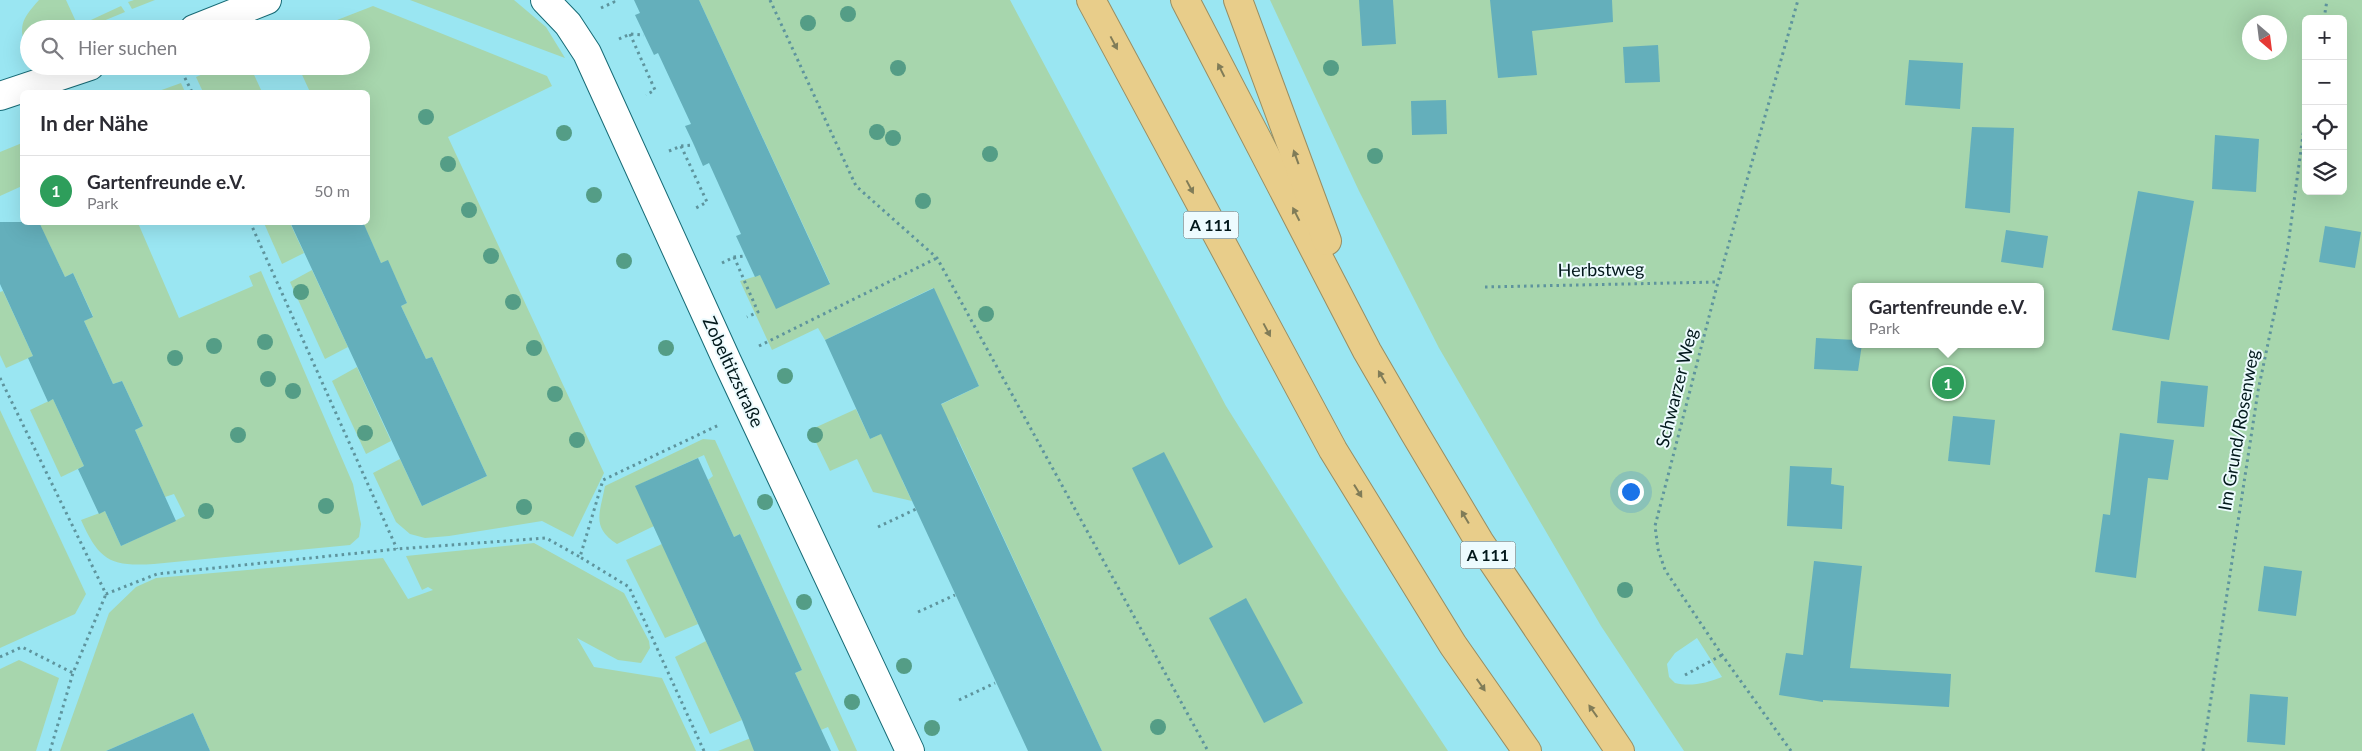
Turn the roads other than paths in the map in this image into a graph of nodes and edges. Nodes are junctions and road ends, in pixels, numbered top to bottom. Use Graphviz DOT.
graph roads {
  1 [pos="267,0"];
  2 [pos="545,0"];
  3 [pos="1091,0"];
  4 [pos="1185,0"];
  5 [pos="1238,0"];
  6 [pos="217,20"];
  7 [pos="63,75"];
  8 [pos="0,96"];
  9 [pos="1367,351"];
  10 [pos="910,751"];
  11 [pos="1527,751"];
  12 [pos="1620,751"];
  1 -- 6 [label="street"];
  2 -- 10 [label="street, Zobeltitzstraße"];
  3 -- 11 [label="highway, A 111, one-way"];
  9 -- 4 [label="highway, A 111, one-way"];
  9 -- 5 [label="highway, one-way"];
  7 -- 8 [label="street"];
  12 -- 9 [label="highway, A 111, one-way"];
}
